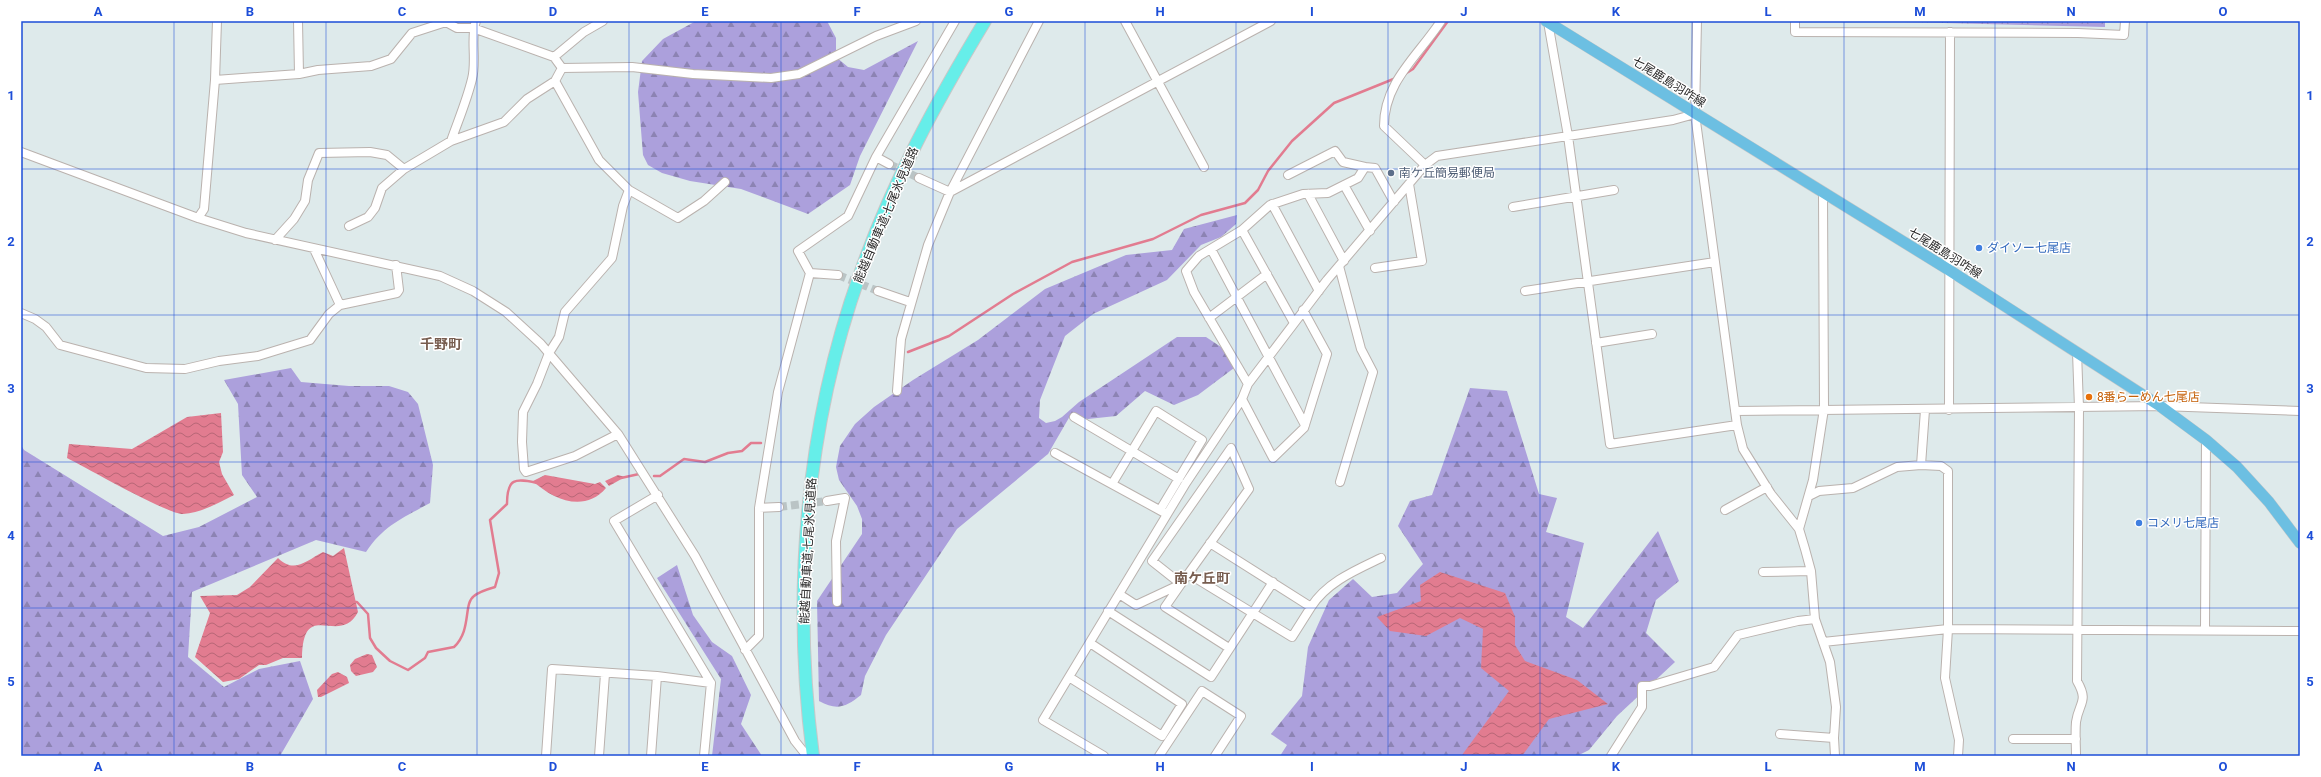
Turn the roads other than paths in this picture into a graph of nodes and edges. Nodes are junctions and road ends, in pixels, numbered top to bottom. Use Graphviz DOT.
graph roads {
  1 [pos="217,21"];
  2 [pos="298,21"];
  3 [pos="603,21"];
  4 [pos="916,21"];
  5 [pos="955,21"];
  6 [pos="1039,21"];
  7 [pos="1125,21"];
  8 [pos="1271,21"];
  9 [pos="1441,21"];
  10 [pos="1697,21"];
  11 [pos="1795,21"];
  12 [pos="2126,21"];
  13 [pos="1547,22"];
  14 [pos="983,23"];
  15 [pos="474,24"];
  16 [pos="1950,32"];
  17 [pos="554,57"];
  18 [pos="562,68"];
  19 [pos="299,74"];
  20 [pos="214,80"];
  21 [pos="555,81"];
  22 [pos="1159,81"];
  23 [pos="1695,114"];
  24 [pos="1568,136"];
  25 [pos="451,141"];
  26 [pos="21,152"];
  27 [pos="876,157"];
  28 [pos="889,164"];
  29 [pos="1424,165"];
  30 [pos="1204,166"];
  31 [pos="1365,167"];
  32 [pos="404,169"];
  33 [pos="1288,175"];
  34 [pos="919,178"];
  35 [pos="725,182"];
  36 [pos="1409,184"];
  37 [pos="1344,185"];
  38 [pos="629,190"];
  39 [pos="1614,190"];
  40 [pos="950,192"];
  41 [pos="1823,193"];
  42 [pos="1308,194"];
  43 [pos="1576,197"];
  44 [pos="1394,202"];
  45 [pos="1272,204"];
  46 [pos="1513,207"];
  47 [pos="198,218"];
  48 [pos="349,226"];
  49 [pos="1242,230"];
  50 [pos="1370,231"];
  51 [pos="275,240"];
  52 [pos="314,249"];
  53 [pos="1211,249"];
  54 [pos="1715,262"];
  55 [pos="1342,264"];
  56 [pos="396,265"];
  57 [pos="1375,268"];
  58 [pos="1949,270"];
  59 [pos="810,273"];
  60 [pos="1267,274"];
  61 [pos="838,275"];
  62 [pos="1588,282"];
  63 [pos="878,291"];
  64 [pos="1319,291"];
  65 [pos="1525,291"];
  66 [pos="1236,298"];
  67 [pos="910,302"];
  68 [pos="340,305"];
  69 [pos="1303,310"];
  70 [pos="21,313"];
  71 [pos="1209,318"];
  72 [pos="1294,323"];
  73 [pos="1652,334"];
  74 [pos="1596,343"];
  75 [pos="549,352"];
  76 [pos="2077,352"];
  77 [pos="1268,358"];
  78 [pos="1248,384"];
  79 [pos="897,391"];
  80 [pos="1242,399"];
  81 [pos="2160,406"];
  82 [pos="2079,408"];
  83 [pos="1824,409"];
  84 [pos="1925,410"];
  85 [pos="1949,410"];
  86 [pos="1735,411"];
  87 [pos="2300,411"];
  88 [pos="1074,417"];
  89 [pos="1305,425"];
  90 [pos="1737,425"];
  91 [pos="618,434"];
  92 [pos="2206,440"];
  93 [pos="1131,452"];
  94 [pos="1054,453"];
  95 [pos="1921,466"];
  96 [pos="1179,479"];
  97 [pos="1340,482"];
  98 [pos="1112,484"];
  99 [pos="1767,487"];
  100 [pos="658,495"];
  101 [pos="1809,496"];
  102 [pos="827,501"];
  103 [pos="779,507"];
  104 [pos="759,508"];
  105 [pos="1725,510"];
  106 [pos="1164,512"];
  107 [pos="1799,529"];
  108 [pos="1210,543"];
  109 [pos="2300,543"];
  110 [pos="1381,558"];
  111 [pos="1810,571"];
  112 [pos="1763,572"];
  113 [pos="1189,574"];
  114 [pos="1273,582"];
  115 [pos="1182,584"];
  116 [pos="1119,594"];
  117 [pos="1152,598"];
  118 [pos="837,602"];
  119 [pos="1166,607"];
  120 [pos="1311,607"];
  121 [pos="1108,611"];
  122 [pos="1252,614"];
  123 [pos="1815,619"];
  124 [pos="1948,629"];
  125 [pos="2078,629"];
  126 [pos="2205,630"];
  127 [pos="2300,631"];
  128 [pos="1823,642"];
  129 [pos="1090,643"];
  130 [pos="1229,648"];
  131 [pos="745,650"];
  132 [pos="605,674"];
  133 [pos="657,676"];
  134 [pos="1069,677"];
  135 [pos="711,683"];
  136 [pos="1780,734"];
  137 [pos="1834,738"];
  138 [pos="2013,739"];
  139 [pos="2076,739"];
  140 [pos="546,756"];
  141 [pos="599,756"];
  142 [pos="651,756"];
  143 [pos="704,756"];
  144 [pos="807,756"];
  145 [pos="813,756"];
  146 [pos="1104,756"];
  147 [pos="1159,756"];
  148 [pos="1215,756"];
  149 [pos="1611,756"];
  150 [pos="1836,756"];
  151 [pos="1958,756"];
  152 [pos="2076,756"];
  1 -- 20 [label="street"];
  2 -- 19 [label="street"];
  3 -- 17 [label="street"];
  4 -- 18 [label="street"];
  5 -- 27 [label="street"];
  6 -- 40 [label="street"];
  7 -- 22 [label="street"];
  8 -- 22 [label="street"];
  9 -- 29 [label="street"];
  10 -- 23 [label="street"];
  11 -- 16 [label="street"];
  12 -- 16 [label="street"];
  13 -- 23 [label="main road, 七尾鹿島羽咋線"];
  13 -- 24 [label="street"];
  14 -- 145 [label="highway, 能越自動車道;七尾氷見道路"];
  15 -- 17 [label="street"];
  15 -- 19 [label="street"];
  15 -- 25 [label="street"];
  16 -- 58 [label="street"];
  17 -- 18 [label="street"];
  18 -- 21 [label="street"];
  19 -- 20 [label="street"];
  20 -- 47 [label="street"];
  21 -- 25 [label="street"];
  21 -- 38 [label="street"];
  22 -- 30 [label="street"];
  22 -- 40 [label="street"];
  23 -- 24 [label="street"];
  23 -- 41 [label="main road, 七尾鹿島羽咋線"];
  23 -- 54 [label="street"];
  24 -- 29 [label="street"];
  24 -- 43 [label="street"];
  25 -- 32 [label="street"];
  26 -- 47 [label="street"];
  27 -- 28 [label="street"];
  27 -- 59 [label="street"];
  29 -- 36 [label="street"];
  31 -- 33 [label="street"];
  31 -- 37 [label="street"];
  31 -- 44 [label="street"];
  32 -- 48 [label="street"];
  32 -- 51 [label="street"];
  34 -- 40 [label="street"];
  35 -- 38 [label="street"];
  36 -- 44 [label="street"];
  36 -- 57 [label="street"];
  37 -- 42 [label="street"];
  37 -- 50 [label="street"];
  38 -- 75 [label="street"];
  39 -- 43 [label="street"];
  40 -- 67 [label="street"];
  41 -- 58 [label="main road, 七尾鹿島羽咋線"];
  41 -- 83 [label="street"];
  42 -- 45 [label="street"];
  42 -- 55 [label="street"];
  43 -- 46 [label="street"];
  43 -- 62 [label="street"];
  44 -- 50 [label="street"];
  45 -- 49 [label="street"];
  45 -- 64 [label="street"];
  47 -- 51 [label="street"];
  49 -- 53 [label="street"];
  49 -- 60 [label="street"];
  50 -- 55 [label="street"];
  51 -- 52 [label="street"];
  52 -- 56 [label="street"];
  52 -- 68 [label="street"];
  53 -- 66 [label="street"];
  53 -- 71 [label="street"];
  54 -- 62 [label="street"];
  54 -- 86 [label="street"];
  55 -- 64 [label="street"];
  55 -- 97 [label="street"];
  56 -- 68 [label="street"];
  56 -- 75 [label="street"];
  58 -- 76 [label="main road, 七尾鹿島羽咋線"];
  58 -- 85 [label="street"];
  59 -- 61 [label="street"];
  59 -- 104 [label="street"];
  60 -- 66 [label="street"];
  60 -- 72 [label="street"];
  62 -- 65 [label="street"];
  62 -- 74 [label="street"];
  63 -- 67 [label="street"];
  64 -- 69 [label="street"];
  66 -- 71 [label="street"];
  66 -- 77 [label="street"];
  67 -- 79 [label="street"];
  68 -- 70 [label="street"];
  69 -- 72 [label="street"];
  69 -- 89 [label="street"];
  71 -- 78 [label="street"];
  72 -- 77 [label="street"];
  73 -- 74 [label="street"];
  74 -- 90 [label="street"];
  75 -- 91 [label="street"];
  75 -- 91 [label="street"];
  76 -- 81 [label="main road, 七尾鹿島羽咋線"];
  76 -- 82 [label="street"];
  77 -- 78 [label="street"];
  77 -- 89 [label="street"];
  78 -- 80 [label="street"];
  80 -- 89 [label="street"];
  80 -- 106 [label="street"];
  81 -- 82 [label="street"];
  81 -- 87 [label="street"];
  81 -- 92 [label="main road, 七尾鹿島羽咋線"];
  82 -- 85 [label="street"];
  82 -- 125 [label="street"];
  83 -- 84 [label="street"];
  83 -- 86 [label="street"];
  83 -- 101 [label="street"];
  84 -- 85 [label="street"];
  84 -- 95 [label="street"];
  86 -- 90 [label="street"];
  88 -- 93 [label="street"];
  90 -- 99 [label="street"];
  91 -- 100 [label="street"];
  92 -- 109 [label="main road, 七尾鹿島羽咋線"];
  92 -- 126 [label="street"];
  93 -- 96 [label="street"];
  93 -- 96 [label="street"];
  93 -- 98 [label="street"];
  94 -- 98 [label="street"];
  95 -- 101 [label="street"];
  95 -- 124 [label="street"];
  96 -- 106 [label="street"];
  98 -- 106 [label="street"];
  99 -- 105 [label="street"];
  99 -- 107 [label="street"];
  100 -- 131 [label="street"];
  100 -- 135 [label="street"];
  101 -- 107 [label="street"];
  102 -- 118 [label="street"];
  103 -- 104 [label="street"];
  104 -- 131 [label="street"];
  106 -- 116 [label="street"];
  107 -- 111 [label="street"];
  108 -- 113 [label="street"];
  108 -- 114 [label="street"];
  108 -- 115 [label="street"];
  110 -- 120 [label="street"];
  111 -- 112 [label="street"];
  111 -- 123 [label="street"];
  113 -- 115 [label="street"];
  113 -- 122 [label="street"];
  114 -- 120 [label="street"];
  114 -- 122 [label="street"];
  115 -- 117 [label="street"];
  115 -- 119 [label="street"];
  116 -- 117 [label="street"];
  116 -- 121 [label="street"];
  117 -- 119 [label="street"];
  119 -- 130 [label="street"];
  120 -- 122 [label="street"];
  121 -- 129 [label="street"];
  121 -- 130 [label="street"];
  122 -- 130 [label="street"];
  123 -- 128 [label="street"];
  123 -- 149 [label="street"];
  124 -- 125 [label="street"];
  124 -- 128 [label="street"];
  124 -- 151 [label="street"];
  125 -- 126 [label="street"];
  125 -- 139 [label="street"];
  126 -- 127 [label="street"];
  128 -- 137 [label="street"];
  129 -- 134 [label="street"];
  129 -- 134 [label="street"];
  131 -- 144 [label="street"];
  132 -- 133 [label="street"];
  132 -- 140 [label="street"];
  132 -- 141 [label="street"];
  133 -- 135 [label="street"];
  133 -- 142 [label="street"];
  134 -- 146 [label="street"];
  135 -- 143 [label="street"];
  136 -- 137 [label="street"];
  137 -- 150 [label="street"];
  138 -- 139 [label="street"];
  139 -- 152 [label="street"];
  147 -- 148 [label="street"];
}
